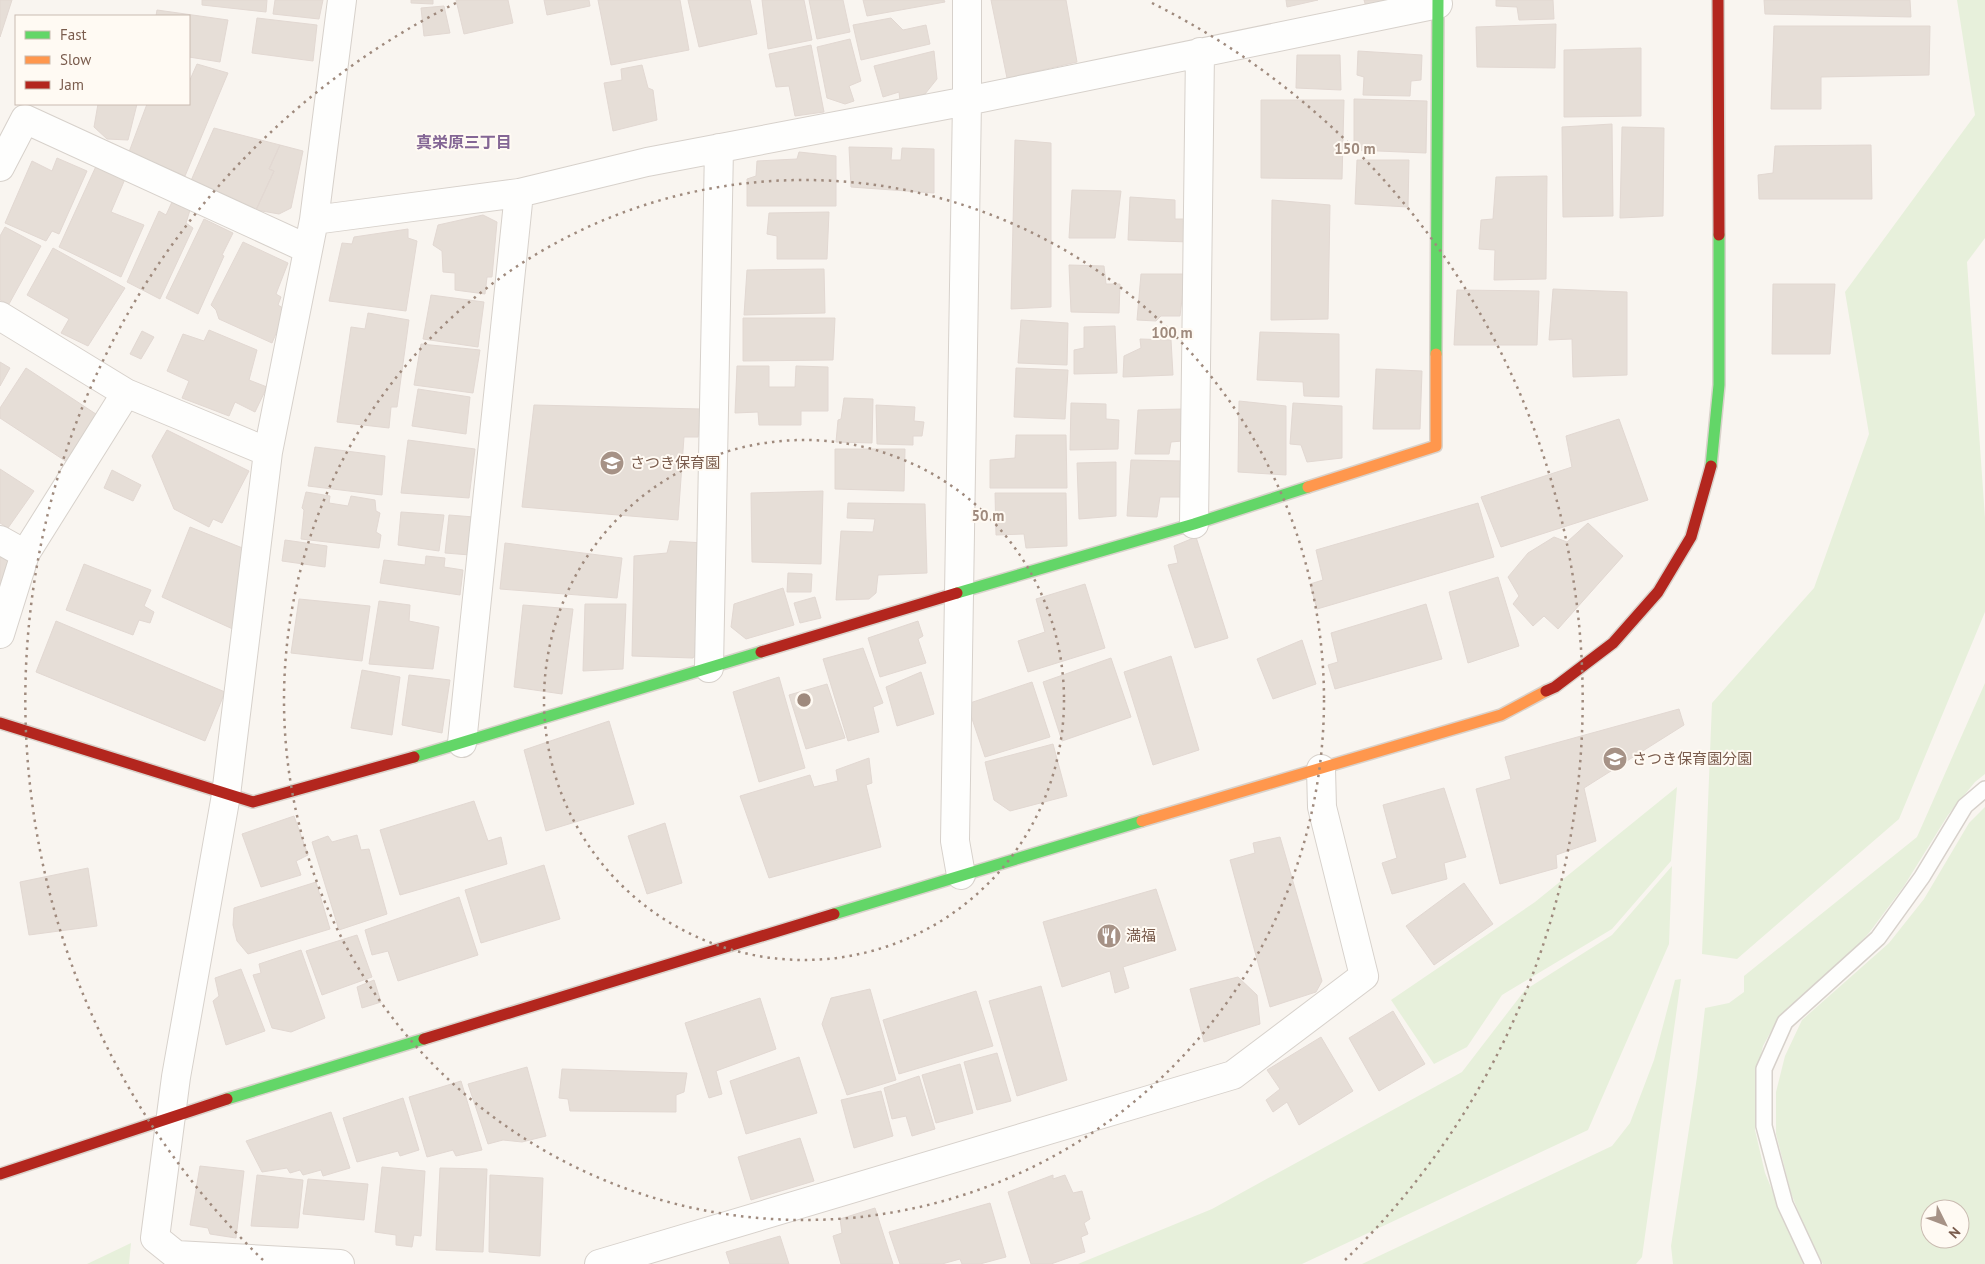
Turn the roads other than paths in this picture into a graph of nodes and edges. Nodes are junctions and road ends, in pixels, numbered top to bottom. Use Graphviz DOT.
graph roads {
  1 [pos="342,0"];
  2 [pos="967,0"];
  3 [pos="1718,0"];
  4 [pos="1438,2"];
  5 [pos="1200,52"];
  6 [pos="968,101"];
  7 [pos="718,148"];
  8 [pos="0,167"];
  9 [pos="519,193"];
  10 [pos="314,220"];
  11 [pos="308,249"];
  12 [pos="0,316"];
  13 [pos="126,393"];
  14 [pos="268,452"];
  15 [pos="1194,524"];
  16 [pos="0,540"];
  17 [pos="25,554"];
  18 [pos="960,592"];
  19 [pos="0,634"];
  20 [pos="709,668"];
  21 [pos="0,723"];
  22 [pos="462,743"];
  23 [pos="1321,769"];
  24 [pos="1985,789"];
  25 [pos="226,795"];
  26 [pos="961,876"];
  27 [pos="172,1116"];
  28 [pos="0,1174"];
  29 [pos="340,1264"];
  30 [pos="599,1264"];
  31 [pos="1812,1264"];
  1 -- 10 [label="street"];
  2 -- 6 [label="street"];
  3 -- 23 [label="street"];
  4 -- 5 [label="street"];
  4 -- 15 [label="street"];
  5 -- 6 [label="street"];
  5 -- 15 [label="street"];
  6 -- 7 [label="street"];
  6 -- 18 [label="street"];
  7 -- 9 [label="street"];
  7 -- 20 [label="street"];
  8 -- 11 [label="street"];
  9 -- 10 [label="street"];
  9 -- 22 [label="street"];
  10 -- 11 [label="street"];
  11 -- 14 [label="street"];
  12 -- 13 [label="street"];
  13 -- 14 [label="street"];
  13 -- 17 [label="street"];
  14 -- 25 [label="street"];
  15 -- 18 [label="street"];
  16 -- 17 [label="street"];
  17 -- 19 [label="street"];
  18 -- 20 [label="street"];
  18 -- 26 [label="street"];
  20 -- 22 [label="street"];
  21 -- 25 [label="street"];
  22 -- 25 [label="street"];
  23 -- 26 [label="street"];
  23 -- 30 [label="street"];
  24 -- 31 [label="lane"];
  25 -- 27 [label="street"];
  26 -- 27 [label="street"];
  27 -- 28 [label="street"];
  27 -- 29 [label="street"];
}
